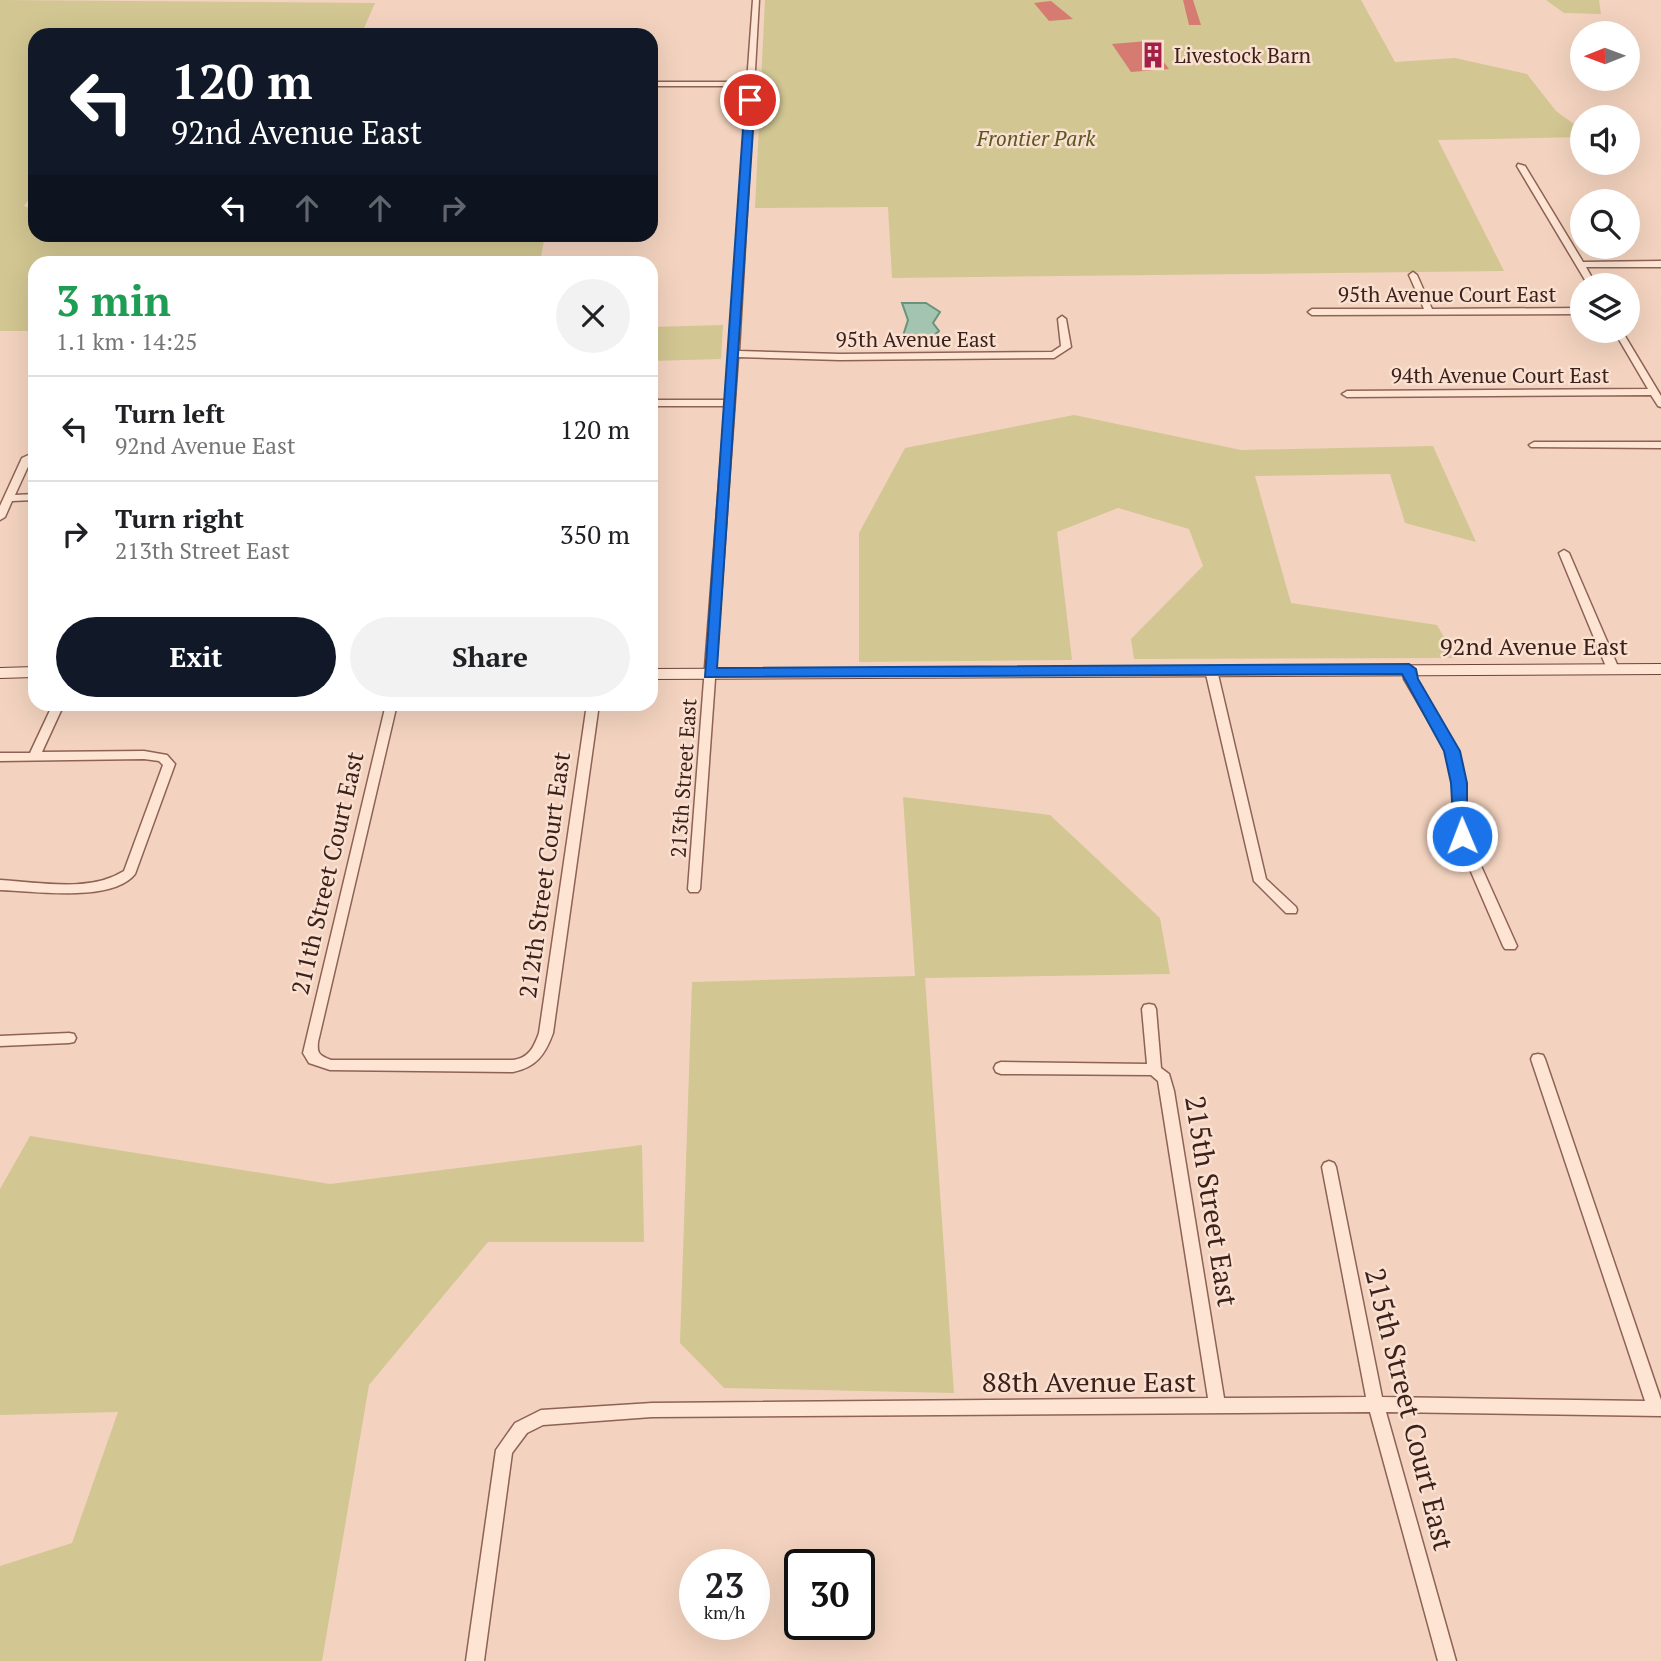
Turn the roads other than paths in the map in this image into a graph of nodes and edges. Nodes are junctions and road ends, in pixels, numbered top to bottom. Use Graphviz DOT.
graph roads {
  1 [pos="756,0"];
  2 [pos="751,84"];
  3 [pos="658,85"];
  4 [pos="1521,166"];
  5 [pos="1661,264"];
  6 [pos="1580,265"];
  7 [pos="1585,273"];
  8 [pos="1413,275"];
  9 [pos="1570,310"];
  10 [pos="1429,311"];
  11 [pos="1312,312"];
  12 [pos="1062,319"];
  13 [pos="1625,343"];
  14 [pos="734,354"];
  15 [pos="1654,392"];
  16 [pos="1348,394"];
  17 [pos="658,403"];
  18 [pos="730,403"];
  19 [pos="1661,404"];
  20 [pos="1661,444"];
  21 [pos="1534,445"];
  22 [pos="28,463"];
  23 [pos="28,497"];
  24 [pos="9,498"];
  25 [pos="0,517"];
  26 [pos="1564,553"];
  27 [pos="1661,668"];
  28 [pos="1409,669"];
  29 [pos="1613,669"];
  30 [pos="1211,670"];
  31 [pos="0,673"];
  32 [pos="28,673"];
  33 [pos="710,673"];
  34 [pos="658,674"];
  35 [pos="55,711"];
  36 [pos="389,711"];
  37 [pos="592,711"];
  38 [pos="35,755"];
  39 [pos="0,757"];
  40 [pos="0,885"];
  41 [pos="694,889"];
  42 [pos="1291,910"];
  43 [pos="1510,946"];
  44 [pos="1149,1009"];
  45 [pos="69,1038"];
  46 [pos="0,1041"];
  47 [pos="539,1053"];
  48 [pos="1538,1059"];
  49 [pos="1001,1068"];
  50 [pos="1154,1070"];
  51 [pos="1329,1167"];
  52 [pos="1376,1405"];
  53 [pos="1217,1406"];
  54 [pos="1658,1409"];
  55 [pos="521,1429"];
  56 [pos="475,1661"];
  57 [pos="1447,1661"];
  1 -- 2 [label="street, 213th Street East"];
  2 -- 3 [label="street"];
  2 -- 14 [label="street, 213th Street East"];
  4 -- 6 [label="street"];
  5 -- 6 [label="street"];
  6 -- 7 [label="street"];
  8 -- 10 [label="street"];
  9 -- 10 [label="street, 95th Avenue Court East"];
  10 -- 11 [label="street, 95th Avenue Court East"];
  12 -- 14 [label="street, 95th Avenue East"];
  13 -- 15 [label="street"];
  14 -- 18 [label="street, 213th Street East"];
  15 -- 16 [label="street, 94th Avenue Court East"];
  15 -- 19 [label="street"];
  17 -- 18 [label="street"];
  18 -- 33 [label="street, 213th Street East"];
  20 -- 21 [label="street"];
  22 -- 24 [label="street"];
  23 -- 24 [label="street"];
  24 -- 25 [label="street"];
  26 -- 29 [label="street"];
  27 -- 29 [label="street, 92nd Avenue East"];
  28 -- 29 [label="street, 92nd Avenue East"];
  28 -- 30 [label="street, 92nd Avenue East"];
  28 -- 43 [label="street"];
  30 -- 33 [label="street, 92nd Avenue East"];
  30 -- 42 [label="street"];
  31 -- 32 [label="street"];
  33 -- 34 [label="street, 92nd Avenue East"];
  33 -- 41 [label="street, 213th Street East"];
  35 -- 38 [label="street"];
  36 -- 47 [label="street, 211th Street Court East"];
  37 -- 47 [label="street, 212th Street Court East"];
  38 -- 39 [label="street"];
  38 -- 40 [label="street"];
  44 -- 50 [label="street, 215th Street East"];
  45 -- 46 [label="street"];
  48 -- 54 [label="street"];
  49 -- 50 [label="street"];
  50 -- 53 [label="street, 215th Street East"];
  51 -- 52 [label="street, 215th Street Court East"];
  52 -- 53 [label="street, 88th Avenue East"];
  52 -- 54 [label="street, 88th Avenue East"];
  52 -- 57 [label="street, 215th Street Court East"];
  53 -- 55 [label="street, 88th Avenue East"];
  55 -- 56 [label="street"];
}
